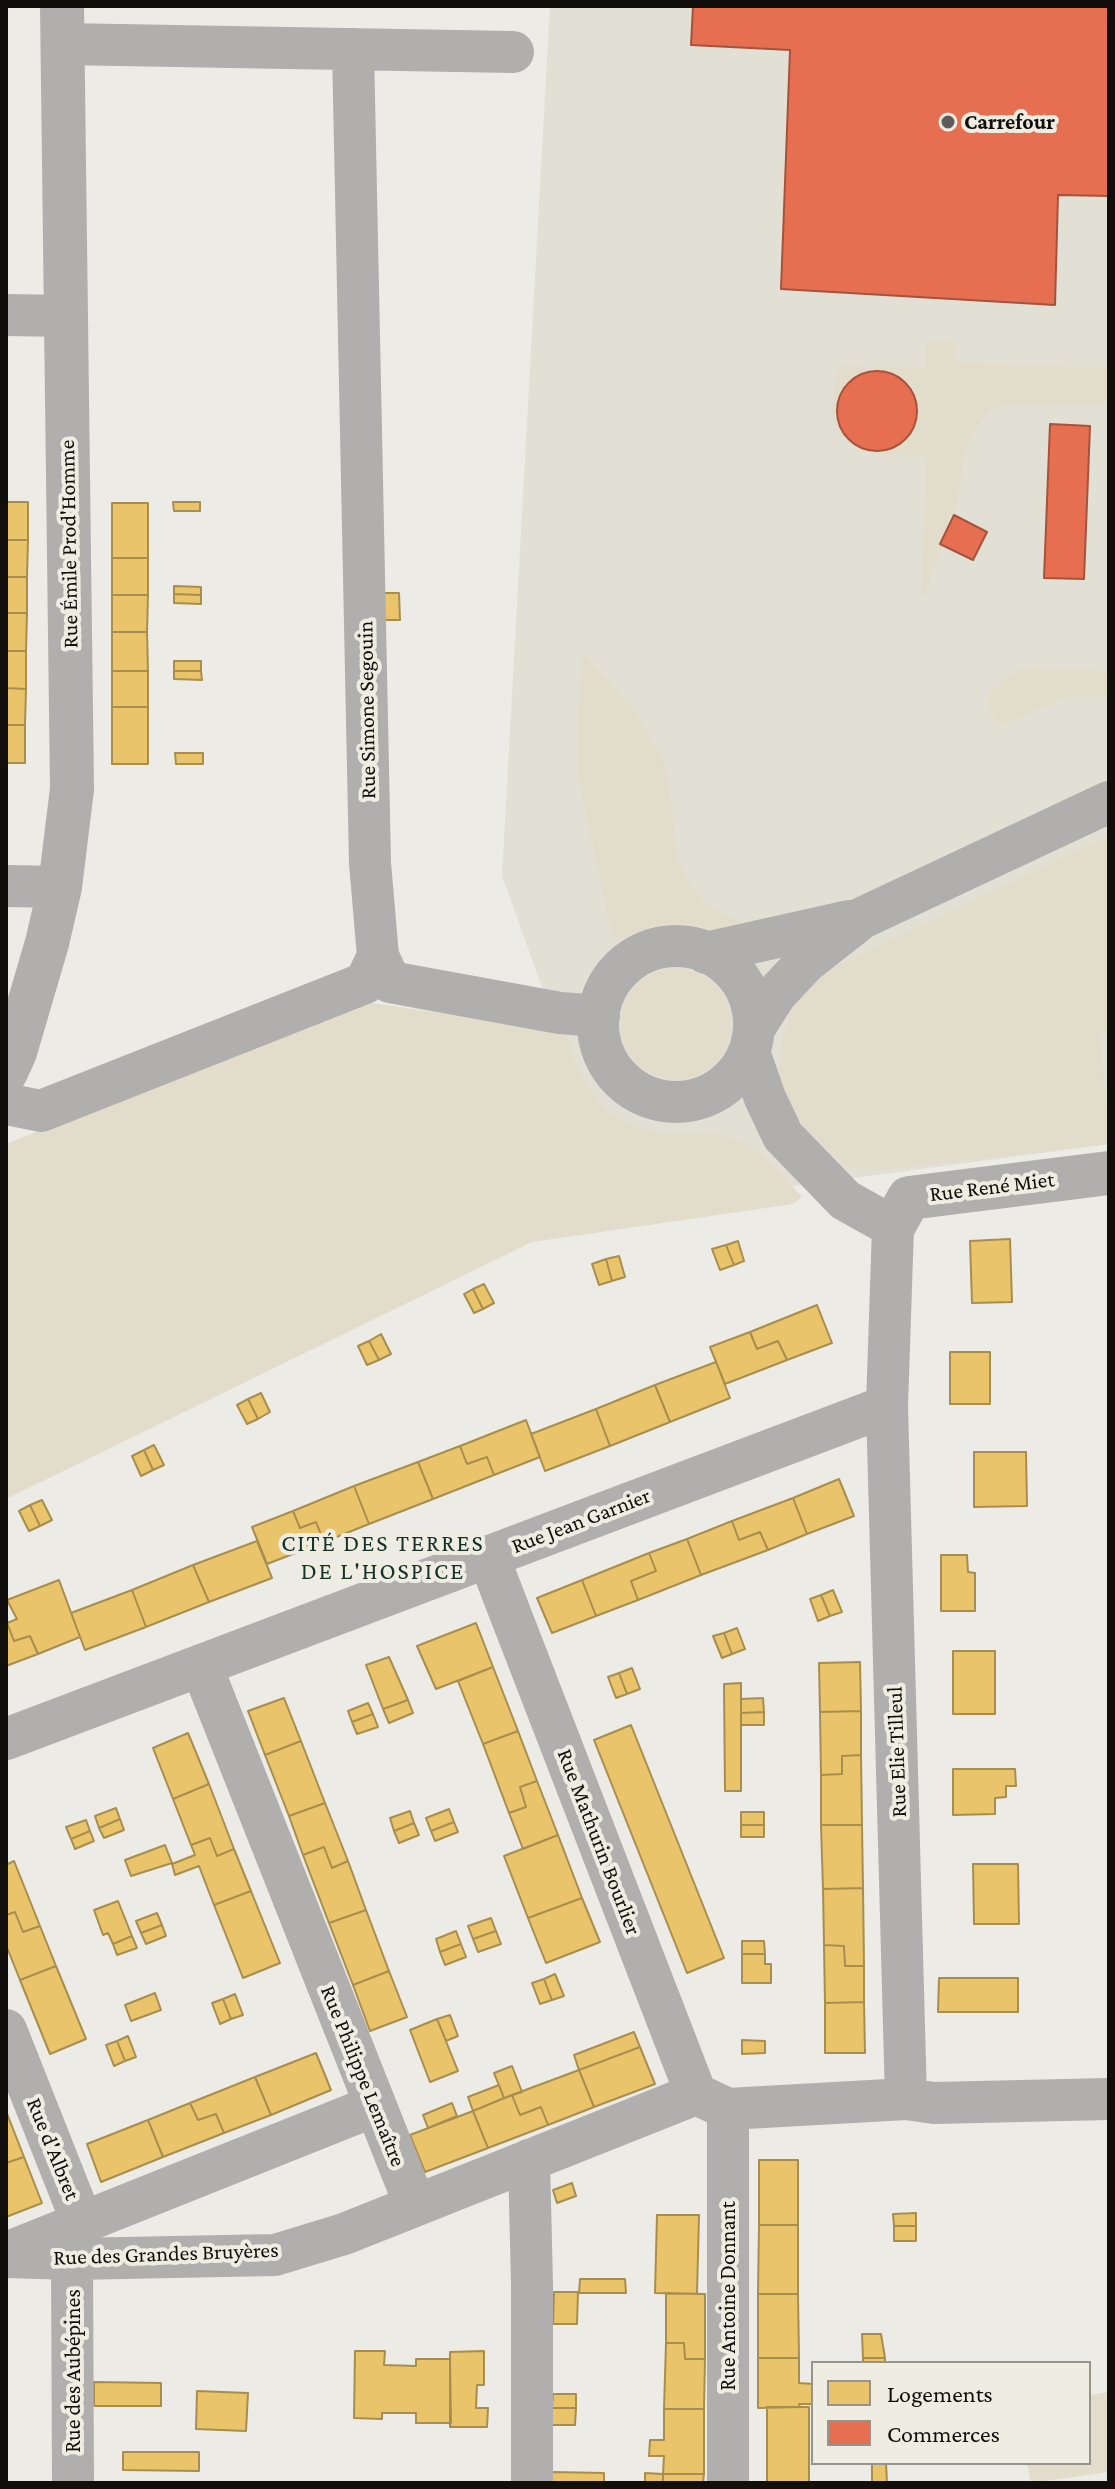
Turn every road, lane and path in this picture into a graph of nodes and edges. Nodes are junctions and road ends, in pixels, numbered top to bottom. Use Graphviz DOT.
graph roads {
  1 [pos="63,25"];
  2 [pos="353,49"];
  3 [pos="513,52"];
  4 [pos="6,315"];
  5 [pos="66,316"];
  6 [pos="1109,802"];
  7 [pos="6,886"];
  8 [pos="60,887"];
  9 [pos="862,918"];
  10 [pos="706,953"];
  11 [pos="378,956"];
  12 [pos="599,1016"];
  13 [pos="752,1040"];
  14 [pos="6,1072"];
  15 [pos="692,1100"];
  16 [pos="6,1104"];
  17 [pos="783,1136"];
  18 [pos="1109,1173"];
  19 [pos="893,1227"];
  20 [pos="887,1406"];
  21 [pos="488,1556"];
  22 [pos="201,1665"];
  23 [pos="6,1739"];
  24 [pos="6,2030"];
  25 [pos="906,2099"];
  26 [pos="1109,2099"];
  27 [pos="712,2102"];
  28 [pos="374,2106"];
  29 [pos="529,2160"];
  30 [pos="415,2205"];
  31 [pos="77,2241"];
  32 [pos="6,2255"];
  33 [pos="73,2483"];
  34 [pos="532,2483"];
  35 [pos="728,2483"];
  1 -- 2 [label="street"];
  1 -- 5 [label="street, Rue Émile Prod'Homme"];
  2 -- 3 [label="street"];
  2 -- 11 [label="street, Rue Simone Segouin"];
  4 -- 5 [label="street"];
  5 -- 8 [label="street, Rue Émile Prod'Homme"];
  6 -- 9 [label="street"];
  7 -- 8 [label="street"];
  8 -- 14 [label="street, Rue Émile Prod'Homme"];
  9 -- 10 [label="street"];
  9 -- 13 [label="street"];
  10 -- 12 [label="street"];
  10 -- 13 [label="street"];
  11 -- 12 [label="street"];
  11 -- 16 [label="street"];
  12 -- 15 [label="street"];
  13 -- 15 [label="street"];
  13 -- 17 [label="street"];
  15 -- 17 [label="street"];
  17 -- 19 [label="street"];
  18 -- 19 [label="street, Rue René Miet"];
  19 -- 20 [label="street, Rue Elie Tilleul"];
  20 -- 21 [label="street, Rue Jean Garnier"];
  20 -- 25 [label="street, Rue Elie Tilleul"];
  21 -- 22 [label="street, Rue Jean Garnier"];
  21 -- 27 [label="street, Rue Mathurin Bourlier"];
  22 -- 23 [label="street, Rue Jean Garnier"];
  22 -- 28 [label="street, Rue Philippe Lemaître"];
  24 -- 31 [label="street, Rue d'Albret"];
  25 -- 26 [label="street"];
  25 -- 27 [label="street"];
  27 -- 29 [label="street"];
  27 -- 35 [label="street, Rue Antoine Donnant"];
  28 -- 30 [label="street, Rue Philippe Lemaître"];
  28 -- 31 [label="street"];
  29 -- 30 [label="street"];
  29 -- 34 [label="street"];
  30 -- 31 [label="street, Rue des Grandes Bruyères"];
  31 -- 32 [label="street, Rue des Grandes Bruyères"];
  31 -- 33 [label="street, Rue des Aubépines"];
}
